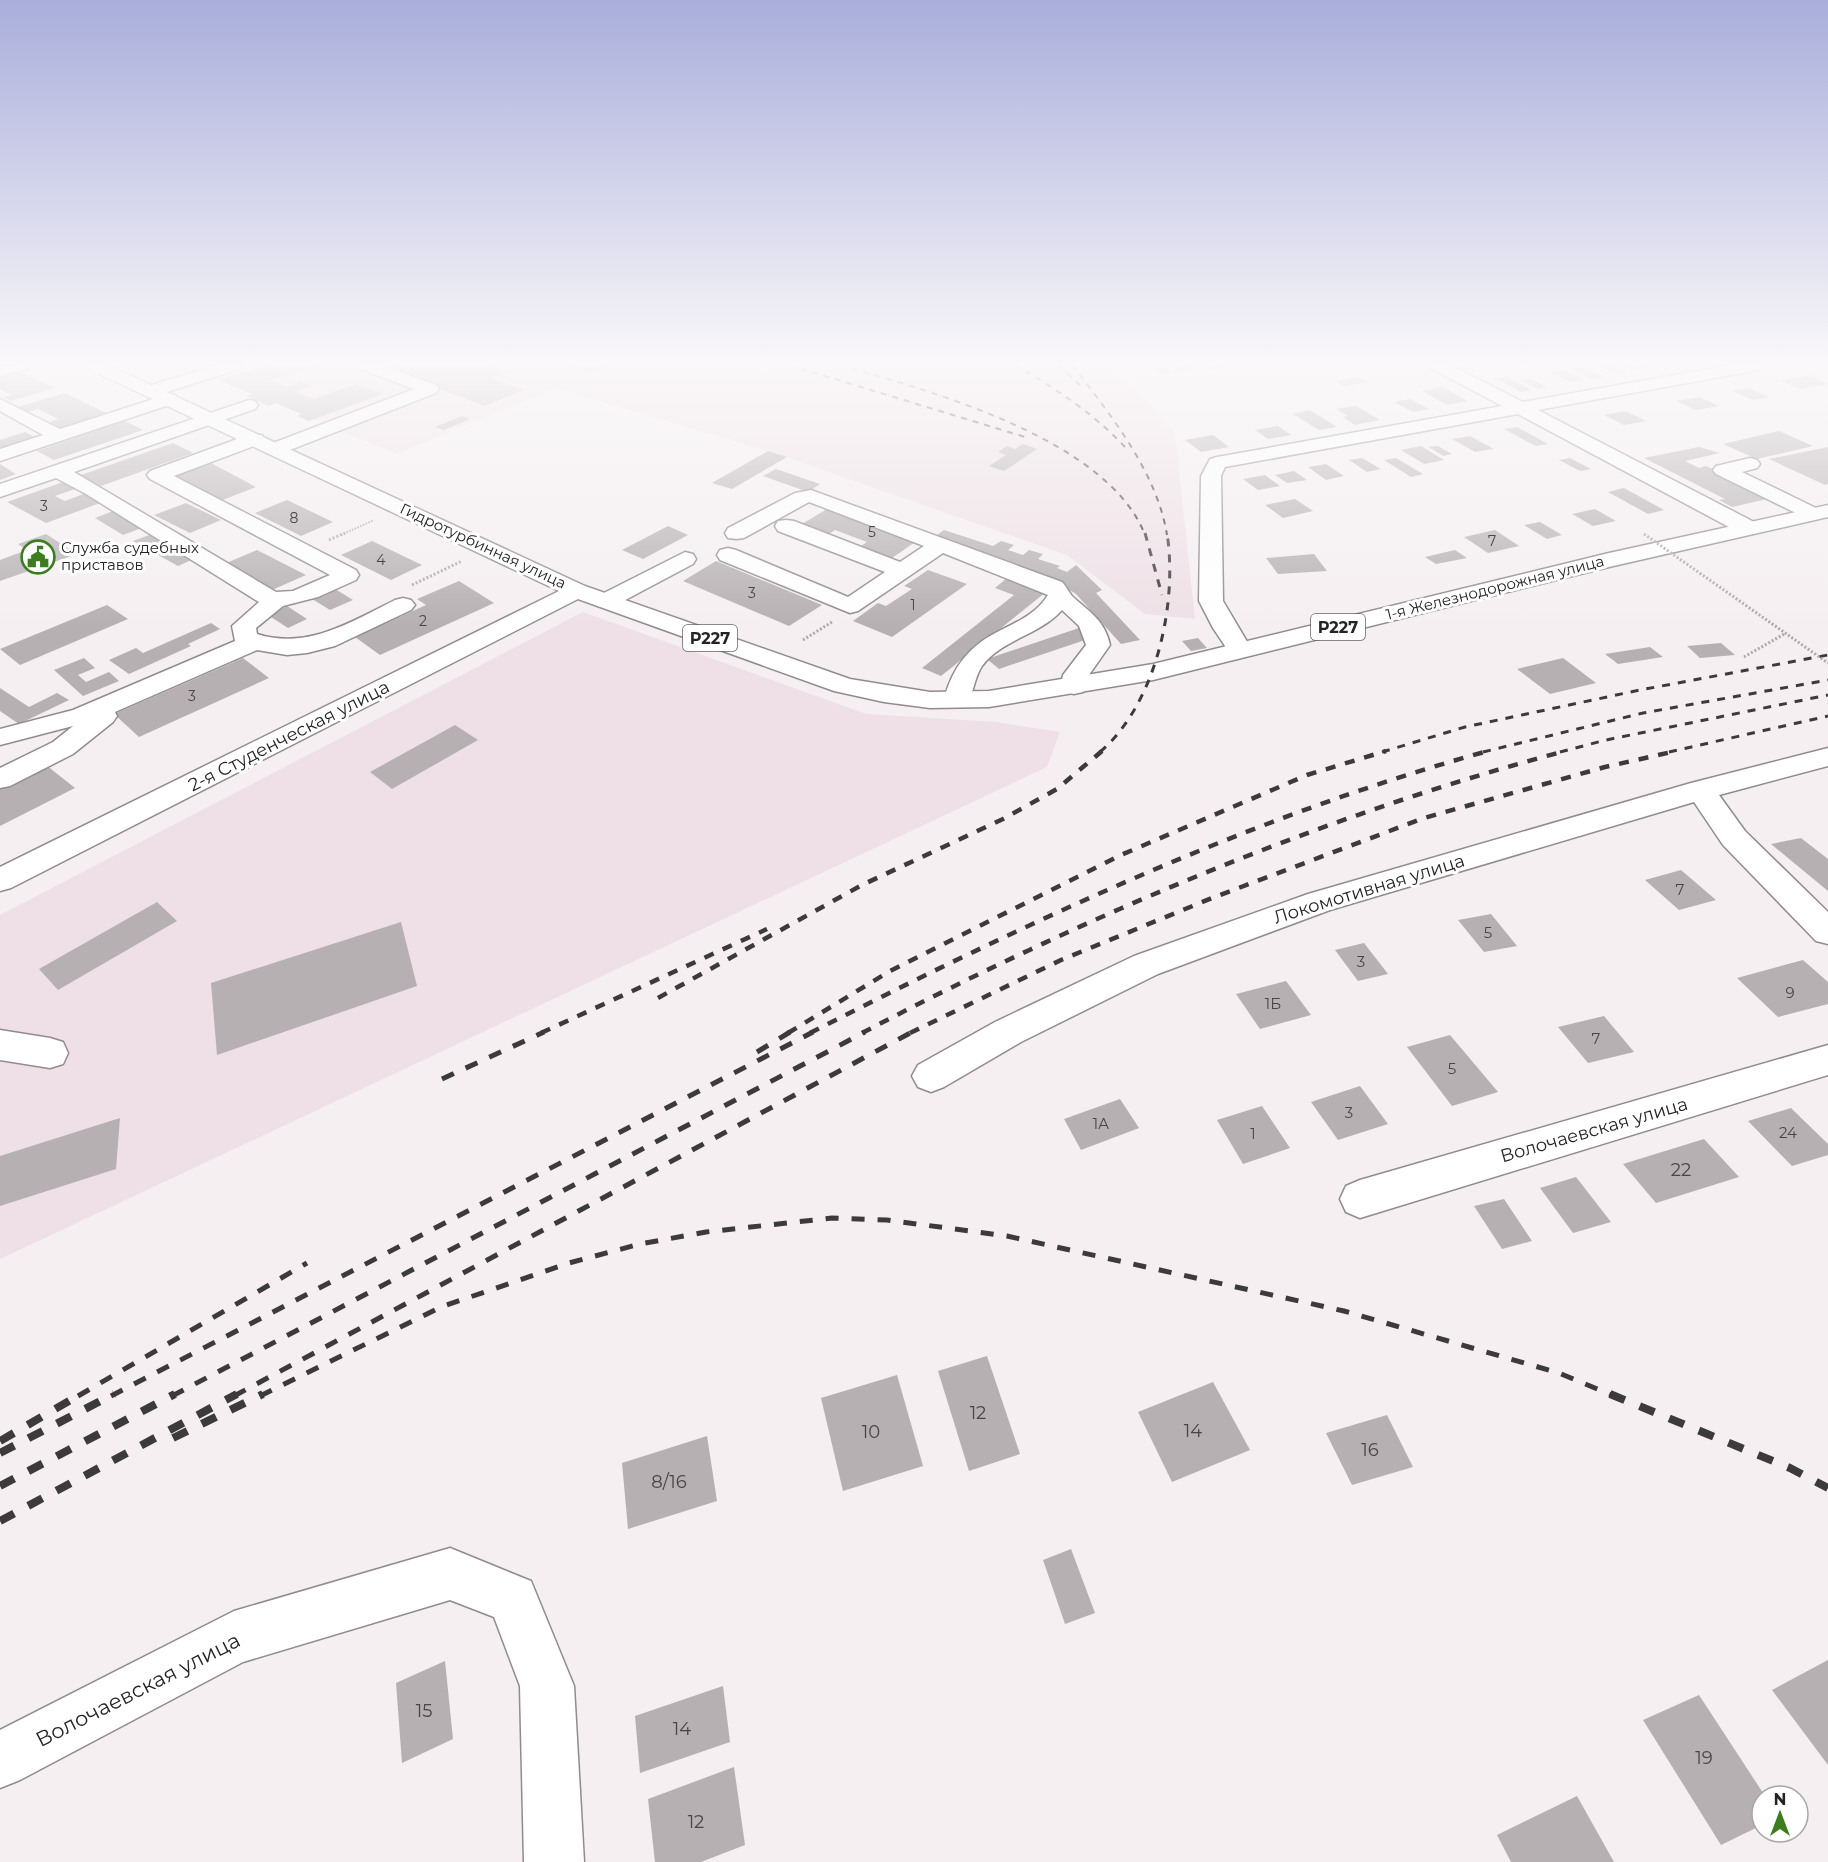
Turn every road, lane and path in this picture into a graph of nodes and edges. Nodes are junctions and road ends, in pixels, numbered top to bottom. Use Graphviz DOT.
graph roads {
  1 [pos="112,452"];
  2 [pos="220,452"];
  3 [pos="281,452"];
  4 [pos="1280,452"];
  5 [pos="1603,452"];
  6 [pos="1750,464"];
  7 [pos="57,471"];
  8 [pos="157,475"];
  9 [pos="0,491"];
  10 [pos="101,495"];
  11 [pos="1820,513"];
  12 [pos="383,516"];
  13 [pos="786,526"];
  14 [pos="1748,528"];
  15 [pos="736,533"];
  16 [pos="1644,534"];
  17 [pos="272,536"];
  18 [pos="251,544"];
  19 [pos="941,544"];
  20 [pos="303,552"];
  21 [pos="230,553"];
  22 [pos="728,555"];
  23 [pos="471,557"];
  24 [pos="685,559"];
  25 [pos="210,561"];
  26 [pos="902,570"];
  27 [pos="577,591"];
  28 [pos="406,596"];
  29 [pos="1059,598"];
  30 [pos="276,600"];
  31 [pos="606,601"];
  32 [pos="850,606"];
  33 [pos="1786,633"];
  34 [pos="803,640"];
  35 [pos="255,642"];
  36 [pos="1240,650"];
  37 [pos="1744,657"];
  38 [pos="1828,663"];
  39 [pos="1074,686"];
  40 [pos="126,698"];
  41 [pos="957,699"];
  42 [pos="0,736"];
  43 [pos="1828,757"];
  44 [pos="0,779"];
  45 [pos="1701,790"];
  46 [pos="0,880"];
  47 [pos="1828,932"];
  48 [pos="0,1046"];
  49 [pos="50,1053"];
  50 [pos="1828,1060"];
  51 [pos="931,1076"];
  52 [pos="1360,1199"];
  53 [pos="0,1761"];
  54 [pos="554,1862"];
  1 -- 7 [label="street"];
  2 -- 8 [label="street"];
  3 -- 27 [label="street, Гидротурбинная улица / Р227"];
  4 -- 36 [label="street"];
  5 -- 14 [label="street"];
  6 -- 11 [label="street"];
  7 -- 9 [label="street"];
  7 -- 10 [label="street"];
  8 -- 10 [label="street"];
  8 -- 17 [label="street"];
  10 -- 25 [label="street"];
  11 -- 14 [label="street, 1-я Железнодорожная улица / Р227"];
  12 -- 20 [label="path"];
  13 -- 26 [label="street"];
  14 -- 36 [label="street, 1-я Железнодорожная улица / Р227"];
  15 -- 19 [label="street"];
  16 -- 33 [label="path, bridge"];
  17 -- 18 [label="street"];
  17 -- 20 [label="street"];
  19 -- 26 [label="street"];
  19 -- 29 [label="street"];
  20 -- 30 [label="street"];
  21 -- 25 [label="street"];
  22 -- 32 [label="street"];
  23 -- 28 [label="path"];
  24 -- 31 [label="street"];
  25 -- 30 [label="street"];
  26 -- 32 [label="street"];
  27 -- 31 [label="street, Р227"];
  27 -- 46 [label="street, 2-я Студенческая улица"];
  28 -- 35 [label="street"];
  29 -- 39 [label="street"];
  29 -- 41 [label="street"];
  30 -- 35 [label="street"];
  31 -- 41 [label="street, 1-я Железнодорожная улица / Р227"];
  32 -- 34 [label="path"];
  33 -- 37 [label="path"];
  33 -- 38 [label="path, bridge"];
  35 -- 40 [label="street"];
  36 -- 39 [label="street, 1-я Железнодорожная улица / Р227"];
  39 -- 41 [label="street, 1-я Железнодорожная улица / Р227"];
  40 -- 42 [label="street"];
  40 -- 44 [label="street"];
  43 -- 45 [label="street, Локомотивная улица"];
  45 -- 47 [label="street"];
  45 -- 51 [label="street, Локомотивная улица"];
  48 -- 49 [label="street"];
  50 -- 52 [label="street, Волочаевская улица"];
  53 -- 54 [label="street, Волочаевская улица"];
}
